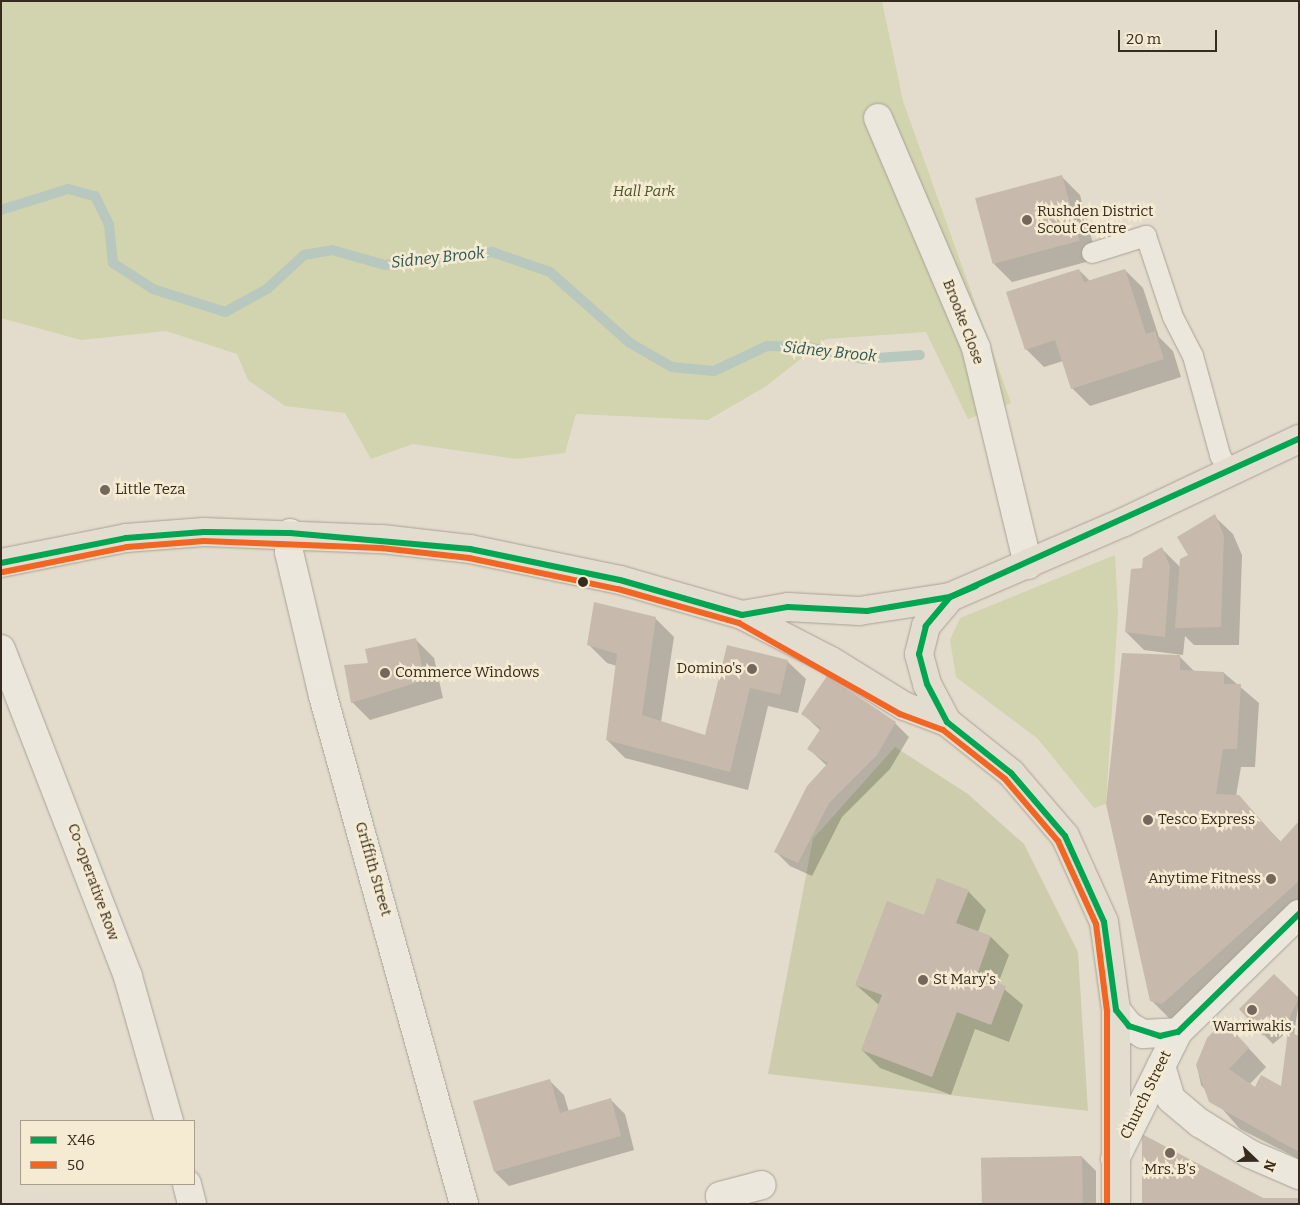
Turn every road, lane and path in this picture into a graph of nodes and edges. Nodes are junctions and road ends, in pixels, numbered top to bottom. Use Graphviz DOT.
graph roads {
  1 [pos="878,118"];
  2 [pos="1092,253"];
  3 [pos="1299,439"];
  4 [pos="1230,474"];
  5 [pos="290,533"];
  6 [pos="1,562"];
  7 [pos="1028,565"];
  8 [pos="950,597"];
  9 [pos="742,616"];
  10 [pos="1,649"];
  11 [pos="947,722"];
  12 [pos="1299,914"];
  13 [pos="1116,1010"];
  14 [pos="1178,1032"];
  15 [pos="1161,1066"];
  16 [pos="169,1120"];
  17 [pos="1115,1158"];
  18 [pos="1299,1175"];
  19 [pos="187,1185"];
  20 [pos="762,1185"];
  21 [pos="192,1204"];
  22 [pos="464,1204"];
  23 [pos="722,1204"];
  24 [pos="1116,1204"];
  1 -- 7 [label="street, Brooke Close"];
  2 -- 4 [label="lane"];
  3 -- 4 [label="main road"];
  4 -- 7 [label="main road"];
  5 -- 6 [label="main road"];
  5 -- 9 [label="main road"];
  5 -- 22 [label="street, Griffith Street"];
  7 -- 8 [label="main road"];
  8 -- 9 [label="main road"];
  8 -- 11 [label="main road"];
  9 -- 11 [label="main road"];
  10 -- 16 [label="street, Co-operative Row"];
  11 -- 13 [label="main road"];
  12 -- 14 [label="street, Church Street"];
  13 -- 14 [label="street, Church Street"];
  13 -- 17 [label="main road"];
  14 -- 15 [label="street, Church Street"];
  15 -- 17 [label="street, Church Street"];
  15 -- 18 [label="street"];
  17 -- 24 [label="main road"];
  19 -- 21 [label="street"];
  20 -- 23 [label="street"];
}
